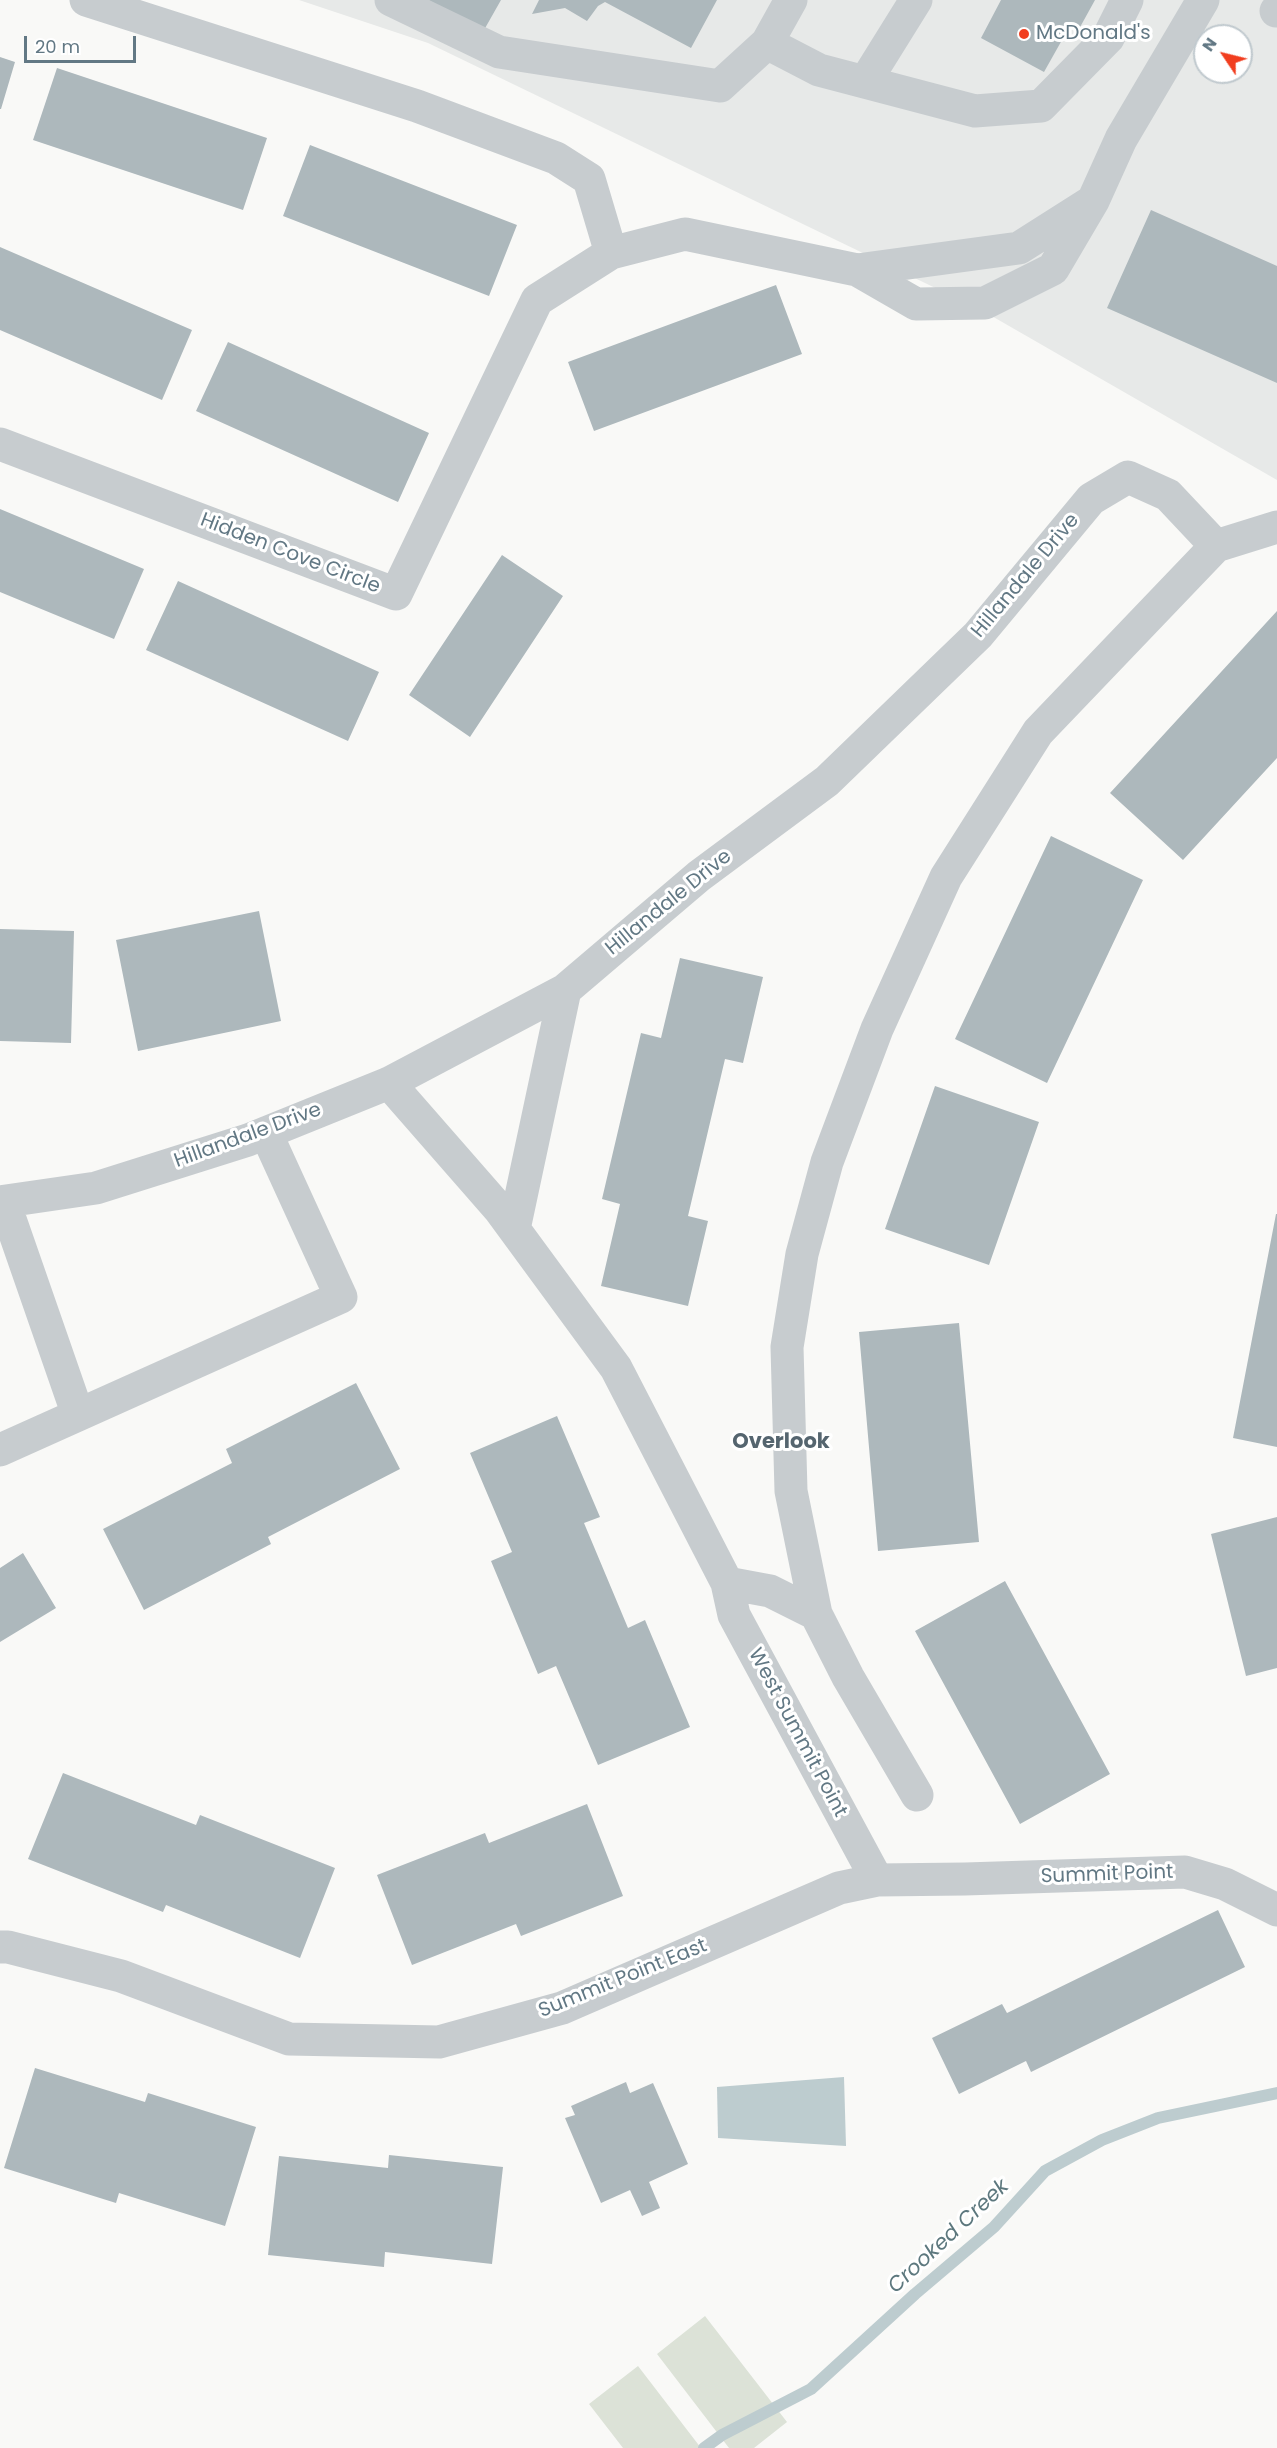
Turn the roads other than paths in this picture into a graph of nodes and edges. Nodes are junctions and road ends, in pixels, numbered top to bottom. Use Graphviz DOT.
graph roads {
  1 [pos="86,0"];
  2 [pos="391,0"];
  3 [pos="790,0"];
  4 [pos="916,0"];
  5 [pos="1126,0"];
  6 [pos="1203,0"];
  7 [pos="767,43"];
  8 [pos="865,82"];
  9 [pos="1093,201"];
  10 [pos="611,253"];
  11 [pos="857,270"];
  12 [pos="0,444"];
  13 [pos="1277,527"];
  14 [pos="1216,546"];
  15 [pos="565,990"];
  16 [pos="388,1083"];
  17 [pos="266,1133"];
  18 [pos="2,1202"];
  19 [pos="514,1229"];
  20 [pos="78,1415"];
  21 [pos="0,1450"];
  22 [pos="727,1582"];
  23 [pos="816,1614"];
  24 [pos="917,1795"];
  25 [pos="965,1879"];
  26 [pos="876,1880"];
  27 [pos="1277,1910"];
  28 [pos="0,1947"];
  1 -- 10 [label="street"];
  2 -- 7 [label="street"];
  3 -- 7 [label="street"];
  4 -- 8 [label="street"];
  5 -- 8 [label="street"];
  6 -- 9 [label="street, Hidden Cove Circle"];
  7 -- 8 [label="street"];
  9 -- 11 [label="street, Hidden Cove Circle"];
  9 -- 11 [label="street, Hidden Cove Circle"];
  10 -- 11 [label="street, Hidden Cove Circle"];
  10 -- 12 [label="street, Hidden Cove Circle"];
  13 -- 14 [label="street"];
  14 -- 15 [label="street, Hillandale Drive"];
  14 -- 23 [label="street"];
  15 -- 16 [label="street, Hillandale Drive"];
  15 -- 19 [label="street"];
  16 -- 17 [label="street, Hillandale Drive"];
  16 -- 19 [label="street, West Summit Point"];
  17 -- 18 [label="street, Hillandale Drive"];
  17 -- 20 [label="street"];
  18 -- 20 [label="street"];
  19 -- 22 [label="street, West Summit Point"];
  20 -- 21 [label="street"];
  22 -- 23 [label="street"];
  22 -- 26 [label="street, West Summit Point"];
  23 -- 24 [label="street"];
  25 -- 26 [label="street, Summit Point East"];
  25 -- 27 [label="street, Summit Point"];
  26 -- 28 [label="street, Summit Point East"];
}
